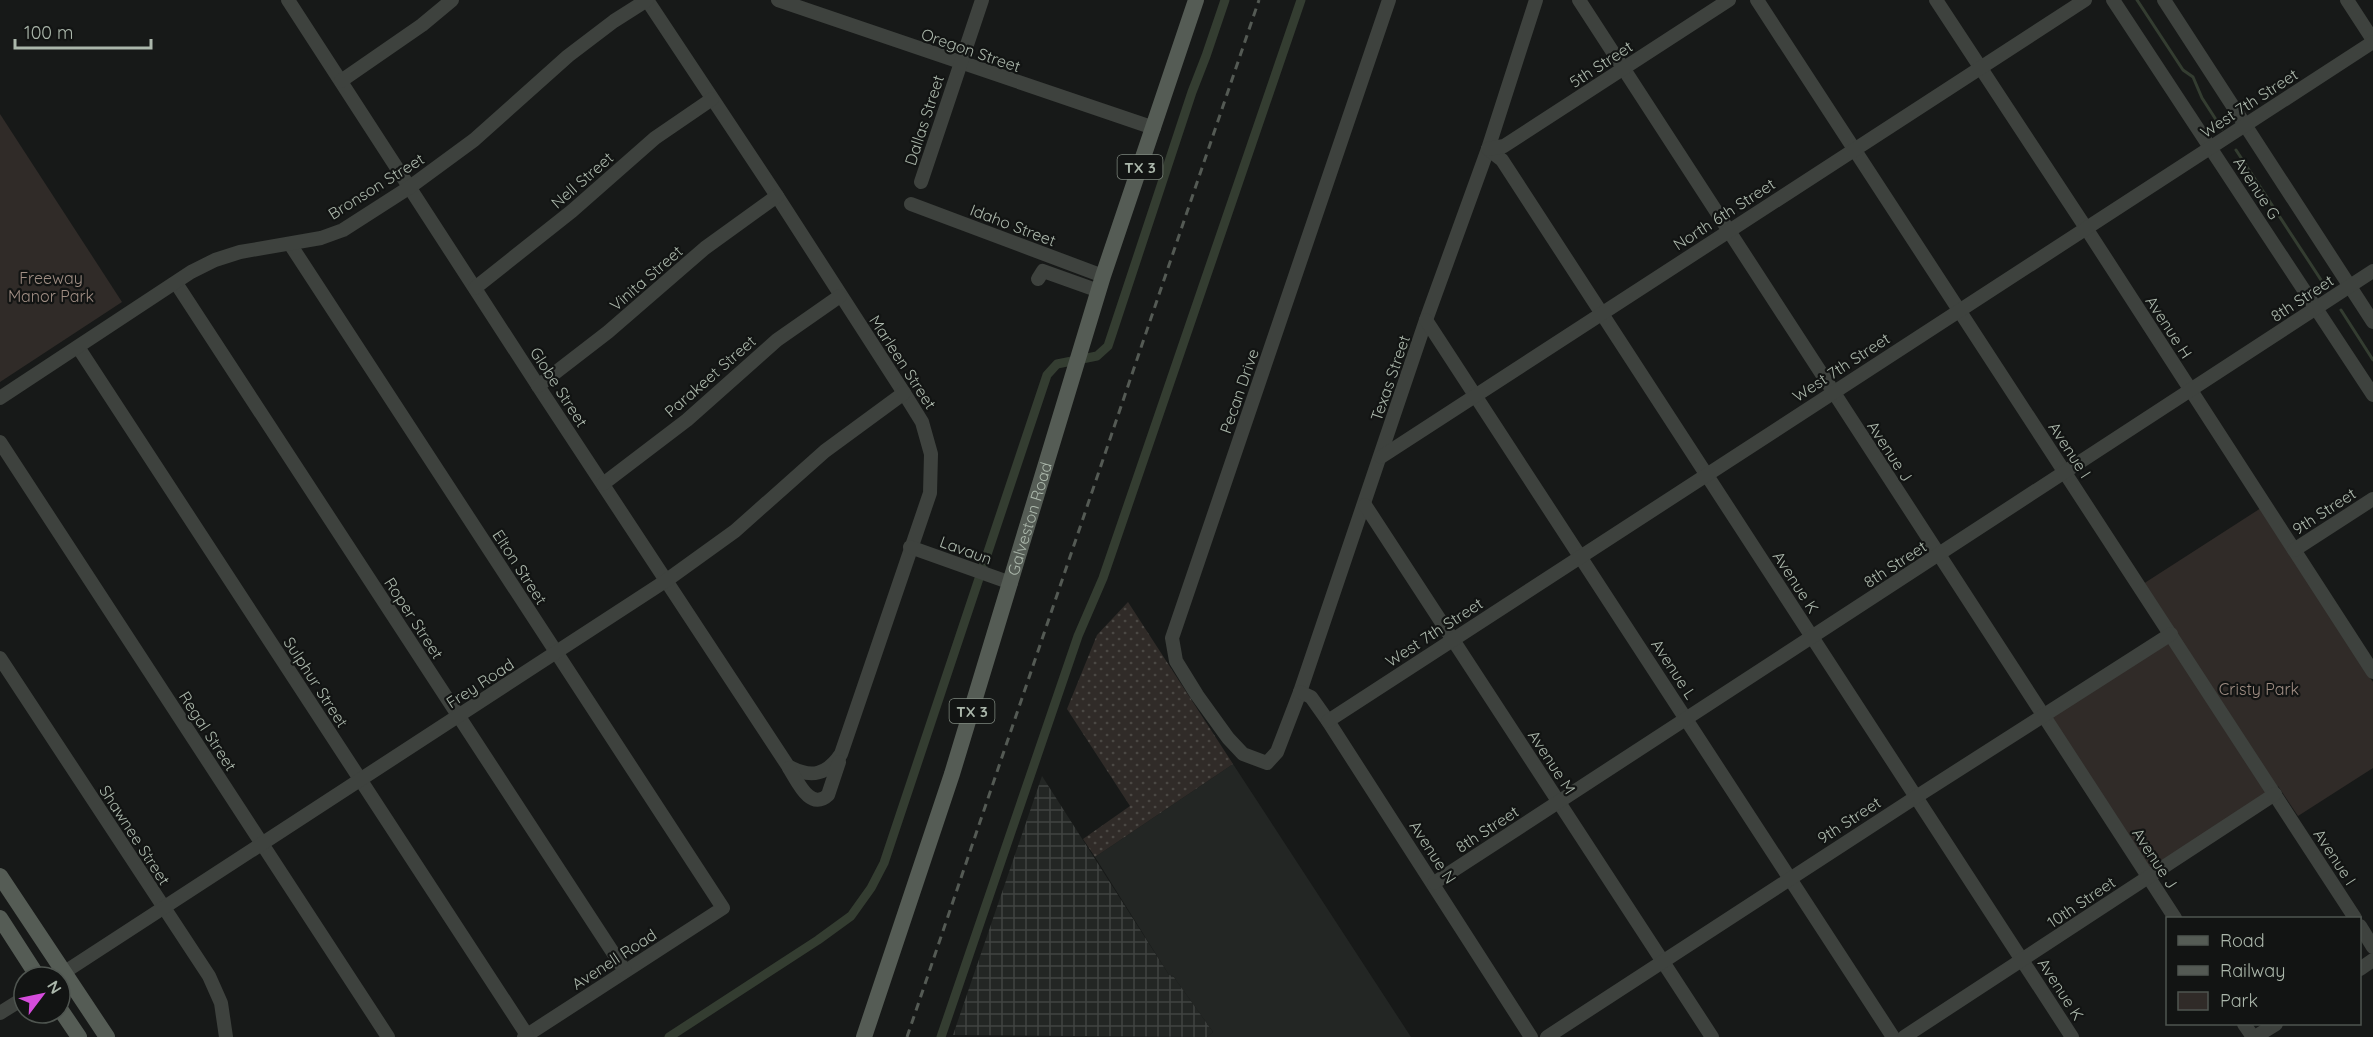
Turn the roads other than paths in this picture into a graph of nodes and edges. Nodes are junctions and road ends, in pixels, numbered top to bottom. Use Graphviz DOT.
graph roads {
  1 [pos="288,0"];
  2 [pos="452,0"];
  3 [pos="647,0"];
  4 [pos="982,0"];
  5 [pos="1196,0"];
  6 [pos="1389,0"];
  7 [pos="1536,0"];
  8 [pos="1579,0"];
  9 [pos="1729,0"];
  10 [pos="1757,0"];
  11 [pos="1936,0"];
  12 [pos="2085,0"];
  13 [pos="2113,0"];
  14 [pos="2164,0"];
  15 [pos="2347,0"];
  16 [pos="778,1"];
  17 [pos="2373,41"];
  18 [pos="960,64"];
  19 [pos="1980,68"];
  20 [pos="1622,69"];
  21 [pos="341,81"];
  22 [pos="712,99"];
  23 [pos="2245,125"];
  24 [pos="1154,128"];
  25 [pos="2210,148"];
  26 [pos="1488,149"];
  27 [pos="1854,150"];
  28 [pos="921,182"];
  29 [pos="410,187"];
  30 [pos="777,196"];
  31 [pos="911,204"];
  32 [pos="2086,228"];
  33 [pos="1728,231"];
  34 [pos="290,244"];
  35 [pos="2373,272"];
  36 [pos="1038,279"];
  37 [pos="176,283"];
  38 [pos="1101,284"];
  39 [pos="2350,286"];
  40 [pos="475,288"];
  41 [pos="840,296"];
  42 [pos="2316,308"];
  43 [pos="1959,311"];
  44 [pos="1602,313"];
  45 [pos="1426,320"];
  46 [pos="2373,322"];
  47 [pos="78,347"];
  48 [pos="538,386"];
  49 [pos="2190,391"];
  50 [pos="904,393"];
  51 [pos="1833,393"];
  52 [pos="1475,395"];
  53 [pos="2373,395"];
  54 [pos="0,398"];
  55 [pos="0,442"];
  56 [pos="1381,457"];
  57 [pos="2064,473"];
  58 [pos="1706,475"];
  59 [pos="603,484"];
  60 [pos="2373,499"];
  61 [pos="1365,505"];
  62 [pos="910,547"];
  63 [pos="2294,550"];
  64 [pos="1939,555"];
  65 [pos="1581,557"];
  66 [pos="667,580"];
  67 [pos="1011,583"];
  68 [pos="2171,634"];
  69 [pos="1812,638"];
  70 [pos="1452,639"];
  71 [pos="556,653"];
  72 [pos="0,658"];
  73 [pos="2373,672"];
  74 [pos="1300,692"];
  75 [pos="459,716"];
  76 [pos="2044,716"];
  77 [pos="1687,719"];
  78 [pos="1328,721"];
  79 [pos="842,754"];
  80 [pos="1267,763"];
  81 [pos="788,766"];
  82 [pos="361,781"];
  83 [pos="2275,794"];
  84 [pos="1916,797"];
  85 [pos="1559,802"];
  86 [pos="262,844"];
  87 [pos="0,876"];
  88 [pos="2148,877"];
  89 [pos="1790,878"];
  90 [pos="1434,883"];
  91 [pos="723,908"];
  92 [pos="163,909"];
  93 [pos="2174,917"];
  94 [pos="2354,917"];
  95 [pos="0,918"];
  96 [pos="2361,928"];
  97 [pos="2373,947"];
  98 [pos="2023,961"];
  99 [pos="1663,962"];
  100 [pos="30,965"];
  101 [pos="54,965"];
  102 [pos="72,967"];
  103 [pos="625,971"];
  104 [pos="72,991"];
  105 [pos="2273,1025"];
  106 [pos="526,1036"];
  107 [pos="107,1037"];
  108 [pos="226,1037"];
  109 [pos="388,1037"];
  110 [pos="864,1037"];
  111 [pos="1531,1037"];
  112 [pos="1547,1037"];
  113 [pos="1712,1037"];
  114 [pos="1893,1037"];
  115 [pos="1904,1037"];
  116 [pos="2072,1037"];
  117 [pos="2254,1037"];
  1 -- 21 [label="street, Globe Street"];
  2 -- 21 [label="street"];
  3 -- 22 [label="street, Marleen Street"];
  3 -- 29 [label="street, Bronson Street"];
  4 -- 18 [label="street, Dallas Street"];
  5 -- 24 [label="main road, Galveston Road / TX 3"];
  6 -- 80 [label="street, Pecan Drive"];
  7 -- 26 [label="street, Texas Street"];
  8 -- 20 [label="street, Avenue J"];
  9 -- 20 [label="street, 5th Street"];
  10 -- 27 [label="street, Avenue I"];
  11 -- 19 [label="street, Avenue H"];
  12 -- 19 [label="street, North 6th Street"];
  13 -- 25 [label="street, Avenue G"];
  14 -- 23 [label="street, Avenue G"];
  15 -- 17 [label="street"];
  16 -- 18 [label="street, Oregon Street"];
  17 -- 23 [label="street, West 7th Street"];
  18 -- 24 [label="street, Oregon Street"];
  18 -- 28 [label="street, Dallas Street"];
  19 -- 27 [label="street, North 6th Street"];
  19 -- 32 [label="street, Avenue H"];
  20 -- 26 [label="street, 5th Street"];
  20 -- 33 [label="street, Avenue J"];
  21 -- 29 [label="street, Globe Street"];
  22 -- 30 [label="street, Marleen Street"];
  22 -- 40 [label="street, Nell Street"];
  23 -- 25 [label="street, West 7th Street"];
  23 -- 39 [label="street, Avenue G"];
  24 -- 38 [label="main road, Galveston Road / TX 3"];
  25 -- 32 [label="street, West 7th Street"];
  25 -- 42 [label="street, Avenue G"];
  26 -- 44 [label="street, Avenue K"];
  26 -- 45 [label="street, Texas Street"];
  27 -- 33 [label="street, North 6th Street"];
  27 -- 43 [label="street, Avenue I"];
  29 -- 34 [label="street, Bronson Street"];
  29 -- 40 [label="street, Globe Street"];
  30 -- 41 [label="street, Marleen Street"];
  30 -- 48 [label="street, Vinita Street"];
  31 -- 38 [label="street, Idaho Street"];
  32 -- 43 [label="street, West 7th Street"];
  32 -- 49 [label="street, Avenue H"];
  33 -- 44 [label="street, North 6th Street"];
  33 -- 51 [label="street, Avenue J"];
  34 -- 37 [label="street, Bronson Street"];
  34 -- 71 [label="street, Elton Street"];
  35 -- 39 [label="street, 8th Street"];
  36 -- 38 [label="street"];
  37 -- 47 [label="street, Bronson Street"];
  37 -- 75 [label="street, Roper Street"];
  38 -- 67 [label="main road, Galveston Road / TX 3"];
  39 -- 42 [label="street, 8th Street"];
  39 -- 46 [label="street, Avenue G"];
  40 -- 48 [label="street, Globe Street"];
  41 -- 50 [label="street, Marleen Street"];
  41 -- 59 [label="street, Parakeet Street"];
  42 -- 49 [label="street, 8th Street"];
  42 -- 53 [label="street, Avenue G"];
  43 -- 51 [label="street, West 7th Street"];
  43 -- 57 [label="street, Avenue I"];
  44 -- 52 [label="street, North 6th Street"];
  44 -- 58 [label="street, Avenue K"];
  45 -- 52 [label="street, Avenue L"];
  45 -- 56 [label="street, Texas Street"];
  47 -- 54 [label="street, Bronson Street"];
  47 -- 82 [label="street, Sulphur Street"];
  48 -- 59 [label="street, Globe Street"];
  49 -- 57 [label="street, 8th Street"];
  49 -- 63 [label="street, Avenue H"];
  50 -- 62 [label="street, Marleen Street"];
  50 -- 66 [label="street, Frey Road"];
  51 -- 58 [label="street, West 7th Street"];
  51 -- 64 [label="street, Avenue J"];
  52 -- 56 [label="street, North 6th Street"];
  52 -- 65 [label="street, Avenue L"];
  55 -- 86 [label="street, Regal Street"];
  56 -- 61 [label="street, Texas Street"];
  57 -- 64 [label="street, 8th Street"];
  57 -- 68 [label="street, Avenue I"];
  58 -- 65 [label="street, West 7th Street"];
  58 -- 69 [label="street, Avenue K"];
  59 -- 66 [label="street, Globe Street"];
  60 -- 63 [label="street, 9th Street"];
  61 -- 70 [label="street, Avenue M"];
  61 -- 74 [label="street, Texas Street"];
  62 -- 67 [label="street, Lavaun"];
  62 -- 79 [label="street, Marleen Street"];
  63 -- 73 [label="street, Avenue H"];
  64 -- 69 [label="street, 8th Street"];
  64 -- 76 [label="street, Avenue J"];
  65 -- 70 [label="street, West 7th Street"];
  65 -- 77 [label="street, Avenue L"];
  66 -- 71 [label="street, Frey Road"];
  66 -- 81 [label="street, Globe Street"];
  67 -- 110 [label="main road, Galveston Road / TX 3"];
  68 -- 76 [label="street, 9th Street"];
  68 -- 83 [label="street, Avenue I"];
  69 -- 77 [label="street, 8th Street"];
  69 -- 84 [label="street, Avenue K"];
  70 -- 78 [label="street, West 7th Street"];
  70 -- 85 [label="street, Avenue M"];
  71 -- 75 [label="street, Frey Road"];
  71 -- 91 [label="street, Elton Street"];
  72 -- 92 [label="street, Shawnee Street"];
  74 -- 78 [label="street, Avenue N"];
  74 -- 80 [label="street, Texas Street"];
  75 -- 82 [label="street, Frey Road"];
  75 -- 103 [label="street, Roper Street"];
  76 -- 84 [label="street, 9th Street"];
  76 -- 88 [label="street, Avenue J"];
  77 -- 85 [label="street, 8th Street"];
  77 -- 89 [label="street, Avenue L"];
  78 -- 90 [label="street, Avenue N"];
  79 -- 81 [label="street"];
  79 -- 81 [label="street, Globe Street"];
  82 -- 86 [label="street, Frey Road"];
  82 -- 106 [label="street, Sulphur Street"];
  83 -- 88 [label="street, 10th Street"];
  83 -- 94 [label="street, Avenue I"];
  84 -- 89 [label="street, 9th Street"];
  84 -- 98 [label="street, Avenue K"];
  85 -- 90 [label="street, 8th Street"];
  85 -- 99 [label="street, Avenue M"];
  86 -- 92 [label="street, Frey Road"];
  86 -- 109 [label="street, Regal Street"];
  87 -- 101 [label="main road"];
  88 -- 93 [label="street, Avenue J"];
  88 -- 98 [label="street, 10th Street"];
  89 -- 99 [label="street, 9th Street"];
  89 -- 114 [label="street, Avenue L"];
  90 -- 111 [label="street, Avenue N"];
  91 -- 103 [label="street, Avenell Road"];
  92 -- 102 [label="street, Frey Road"];
  92 -- 108 [label="street, Shawnee Street"];
  95 -- 100 [label="main road"];
  96 -- 97 [label="street"];
  98 -- 115 [label="street, 10th Street"];
  98 -- 116 [label="street, Avenue K"];
  99 -- 112 [label="street, 9th Street"];
  99 -- 113 [label="street, Avenue M"];
  103 -- 106 [label="street, Avenell Road"];
  104 -- 107 [label="main road"];
  105 -- 117 [label="street"];
}
